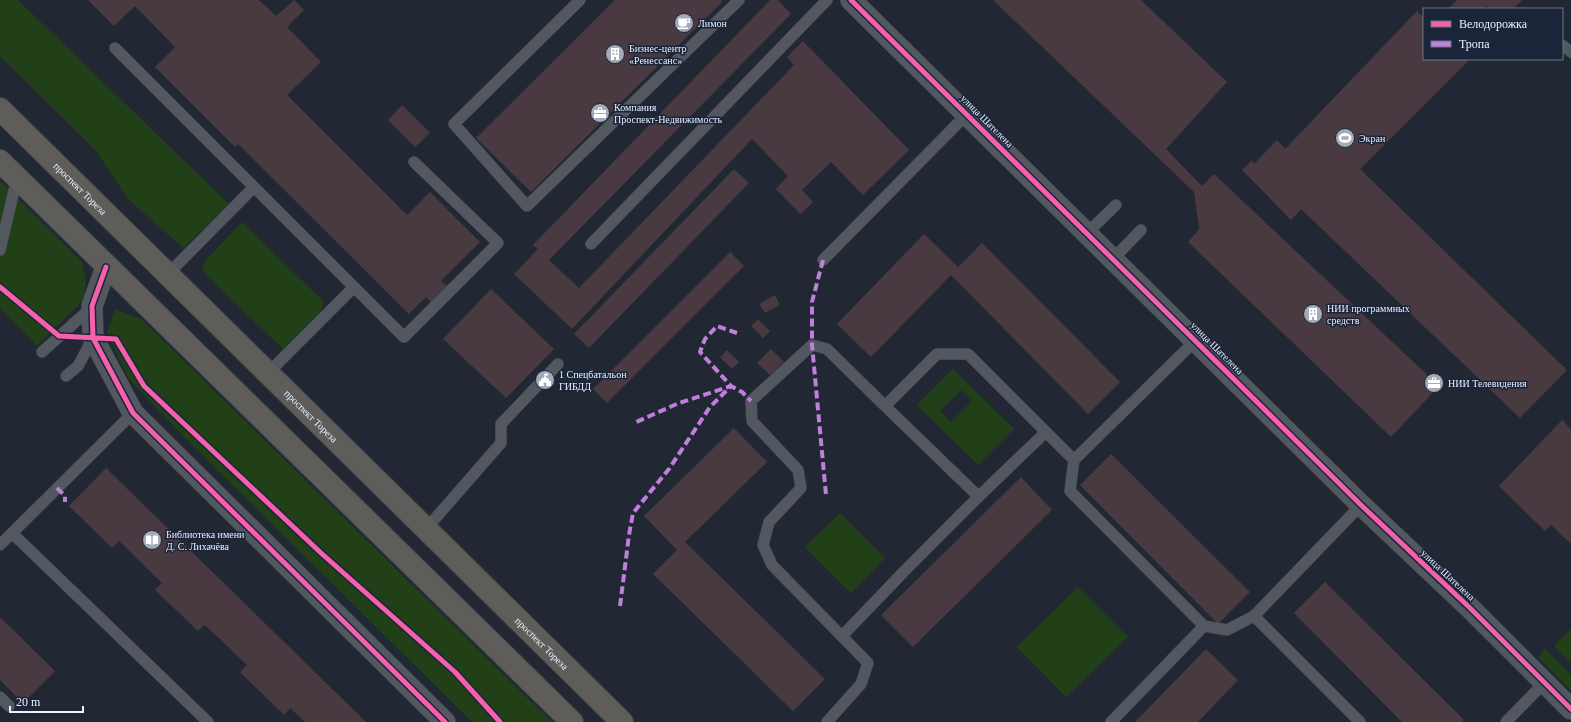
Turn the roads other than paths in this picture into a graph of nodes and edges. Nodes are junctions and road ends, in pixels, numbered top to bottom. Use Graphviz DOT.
graph roads {
  1 [pos="580,0"];
  2 [pos="827,0"];
  3 [pos="851,0"];
  4 [pos="736,1"];
  5 [pos="1563,46"];
  6 [pos="115,48"];
  7 [pos="1571,52"];
  8 [pos="0,109"];
  9 [pos="967,114"];
  10 [pos="0,161"];
  11 [pos="414,162"];
  12 [pos="17,178"];
  13 [pos="254,187"];
  14 [pos="1116,205"];
  15 [pos="1141,230"];
  16 [pos="1088,233"];
  17 [pos="591,244"];
  18 [pos="0,250"];
  19 [pos="1113,259"];
  20 [pos="822,260"];
  21 [pos="106,267"];
  22 [pos="168,275"];
  23 [pos="354,287"];
  24 [pos="92,306"];
  25 [pos="92,338"];
  26 [pos="1196,340"];
  27 [pos="42,352"];
  28 [pos="558,364"];
  29 [pos="268,374"];
  30 [pos="66,376"];
  31 [pos="885,406"];
  32 [pos="133,413"];
  33 [pos="1046,432"];
  34 [pos="1074,460"];
  35 [pos="978,496"];
  36 [pos="1362,505"];
  37 [pos="426,529"];
  38 [pos="12,533"];
  39 [pos="0,545"];
  40 [pos="1254,616"];
  41 [pos="1204,626"];
  42 [pos="843,635"];
  43 [pos="1545,682"];
  44 [pos="0,697"];
  45 [pos="9,706"];
  46 [pos="1571,709"];
  47 [pos="208,722"];
  48 [pos="445,722"];
  49 [pos="572,722"];
  50 [pos="622,722"];
  51 [pos="827,722"];
  52 [pos="1111,722"];
  53 [pos="1360,722"];
  54 [pos="1506,722"];
  1 -- 4 [label="lane"];
  2 -- 17 [label="lane"];
  3 -- 9 [label="street, улица Шателена"];
  5 -- 7 [label="lane"];
  6 -- 13 [label="lane"];
  8 -- 22 [label="main road, проспект Тореза"];
  9 -- 16 [label="street, улица Шателена"];
  9 -- 20 [label="lane"];
  10 -- 12 [label="main road"];
  11 -- 23 [label="lane"];
  12 -- 18 [label="lane"];
  12 -- 21 [label="main road"];
  13 -- 22 [label="lane"];
  13 -- 23 [label="lane"];
  14 -- 16 [label="lane"];
  15 -- 19 [label="lane"];
  16 -- 19 [label="street, улица Шателена"];
  19 -- 26 [label="street, улица Шателена"];
  21 -- 24 [label="street"];
  21 -- 49 [label="main road"];
  22 -- 29 [label="main road, проспект Тореза"];
  23 -- 29 [label="lane"];
  24 -- 25 [label="street"];
  24 -- 27 [label="lane"];
  25 -- 30 [label="lane"];
  25 -- 32 [label="street"];
  26 -- 34 [label="lane"];
  26 -- 36 [label="street, улица Шателена"];
  28 -- 37 [label="lane"];
  29 -- 37 [label="main road, проспект Тореза"];
  31 -- 33 [label="lane"];
  31 -- 35 [label="lane"];
  31 -- 42 [label="lane"];
  32 -- 38 [label="lane"];
  32 -- 48 [label="street"];
  33 -- 34 [label="lane"];
  33 -- 35 [label="lane"];
  34 -- 41 [label="lane"];
  35 -- 42 [label="lane"];
  36 -- 40 [label="lane"];
  36 -- 43 [label="street, улица Шателена"];
  37 -- 50 [label="main road, проспект Тореза"];
  38 -- 39 [label="lane"];
  38 -- 47 [label="lane"];
  40 -- 41 [label="lane"];
  40 -- 53 [label="lane"];
  41 -- 52 [label="lane"];
  42 -- 51 [label="lane"];
  43 -- 46 [label="street, улица Шателена"];
  43 -- 54 [label="lane"];
  44 -- 45 [label="lane"];
}
